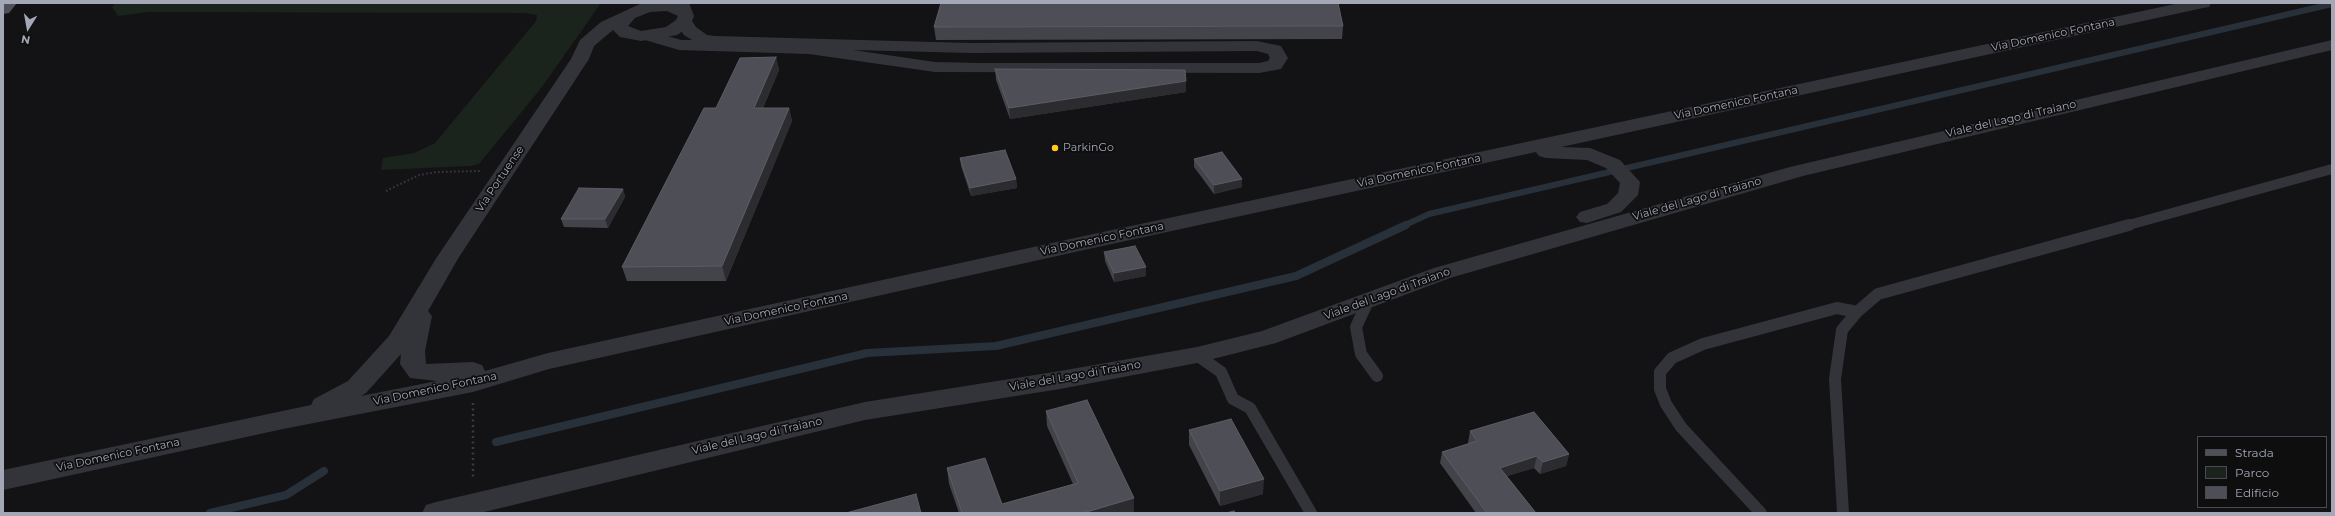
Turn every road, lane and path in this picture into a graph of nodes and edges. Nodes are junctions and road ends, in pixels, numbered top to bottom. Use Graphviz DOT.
graph roads {
  1 [pos="9,3"];
  2 [pos="2203,3"];
  3 [pos="661,4"];
  4 [pos="3,9"];
  5 [pos="683,12"];
  6 [pos="622,19"];
  7 [pos="632,35"];
  8 [pos="651,36"];
  9 [pos="2332,45"];
  10 [pos="580,59"];
  11 [pos="1441,167"];
  12 [pos="2332,169"];
  13 [pos="507,170"];
  14 [pos="386,191"];
  15 [pos="1442,273"];
  16 [pos="1369,299"];
  17 [pos="423,301"];
  18 [pos="1857,312"];
  19 [pos="1197,355"];
  20 [pos="548,361"];
  21 [pos="1376,376"];
  22 [pos="473,383"];
  23 [pos="282,420"];
  24 [pos="3,480"];
  25 [pos="473,482"];
  26 [pos="436,513"];
  27 [pos="1311,513"];
  28 [pos="1761,513"];
  29 [pos="1843,513"];
  1 -- 4 [label="main road"];
  2 -- 11 [label="street, Via Domenico Fontana"];
  3 -- 5 [label="street, Via Portuense"];
  3 -- 6 [label="street, Via Portuense"];
  5 -- 8 [label="street"];
  5 -- 8 [label="street"];
  6 -- 7 [label="street"];
  6 -- 10 [label="street, Via Portuense"];
  7 -- 8 [label="street, Via Portuense"];
  7 -- 10 [label="street, Via Portuense"];
  9 -- 15 [label="street, Viale del Lago di Traiano"];
  10 -- 13 [label="street, Via Portuense"];
  11 -- 15 [label="street"];
  11 -- 20 [label="street, Via Domenico Fontana"];
  12 -- 18 [label="lane"];
  13 -- 14 [label="path"];
  13 -- 17 [label="street, Via Portuense"];
  15 -- 16 [label="street, Viale del Lago di Traiano"];
  16 -- 19 [label="street, Viale del Lago di Traiano"];
  16 -- 21 [label="lane"];
  17 -- 20 [label="street, Via Portuense"];
  17 -- 23 [label="street, Via Portuense"];
  18 -- 28 [label="lane"];
  18 -- 29 [label="lane"];
  19 -- 26 [label="street, Viale del Lago di Traiano"];
  19 -- 27 [label="lane"];
  20 -- 22 [label="street, Via Domenico Fontana"];
  22 -- 23 [label="street, Via Domenico Fontana"];
  22 -- 25 [label="path"];
  23 -- 24 [label="street, Via Domenico Fontana"];
}
